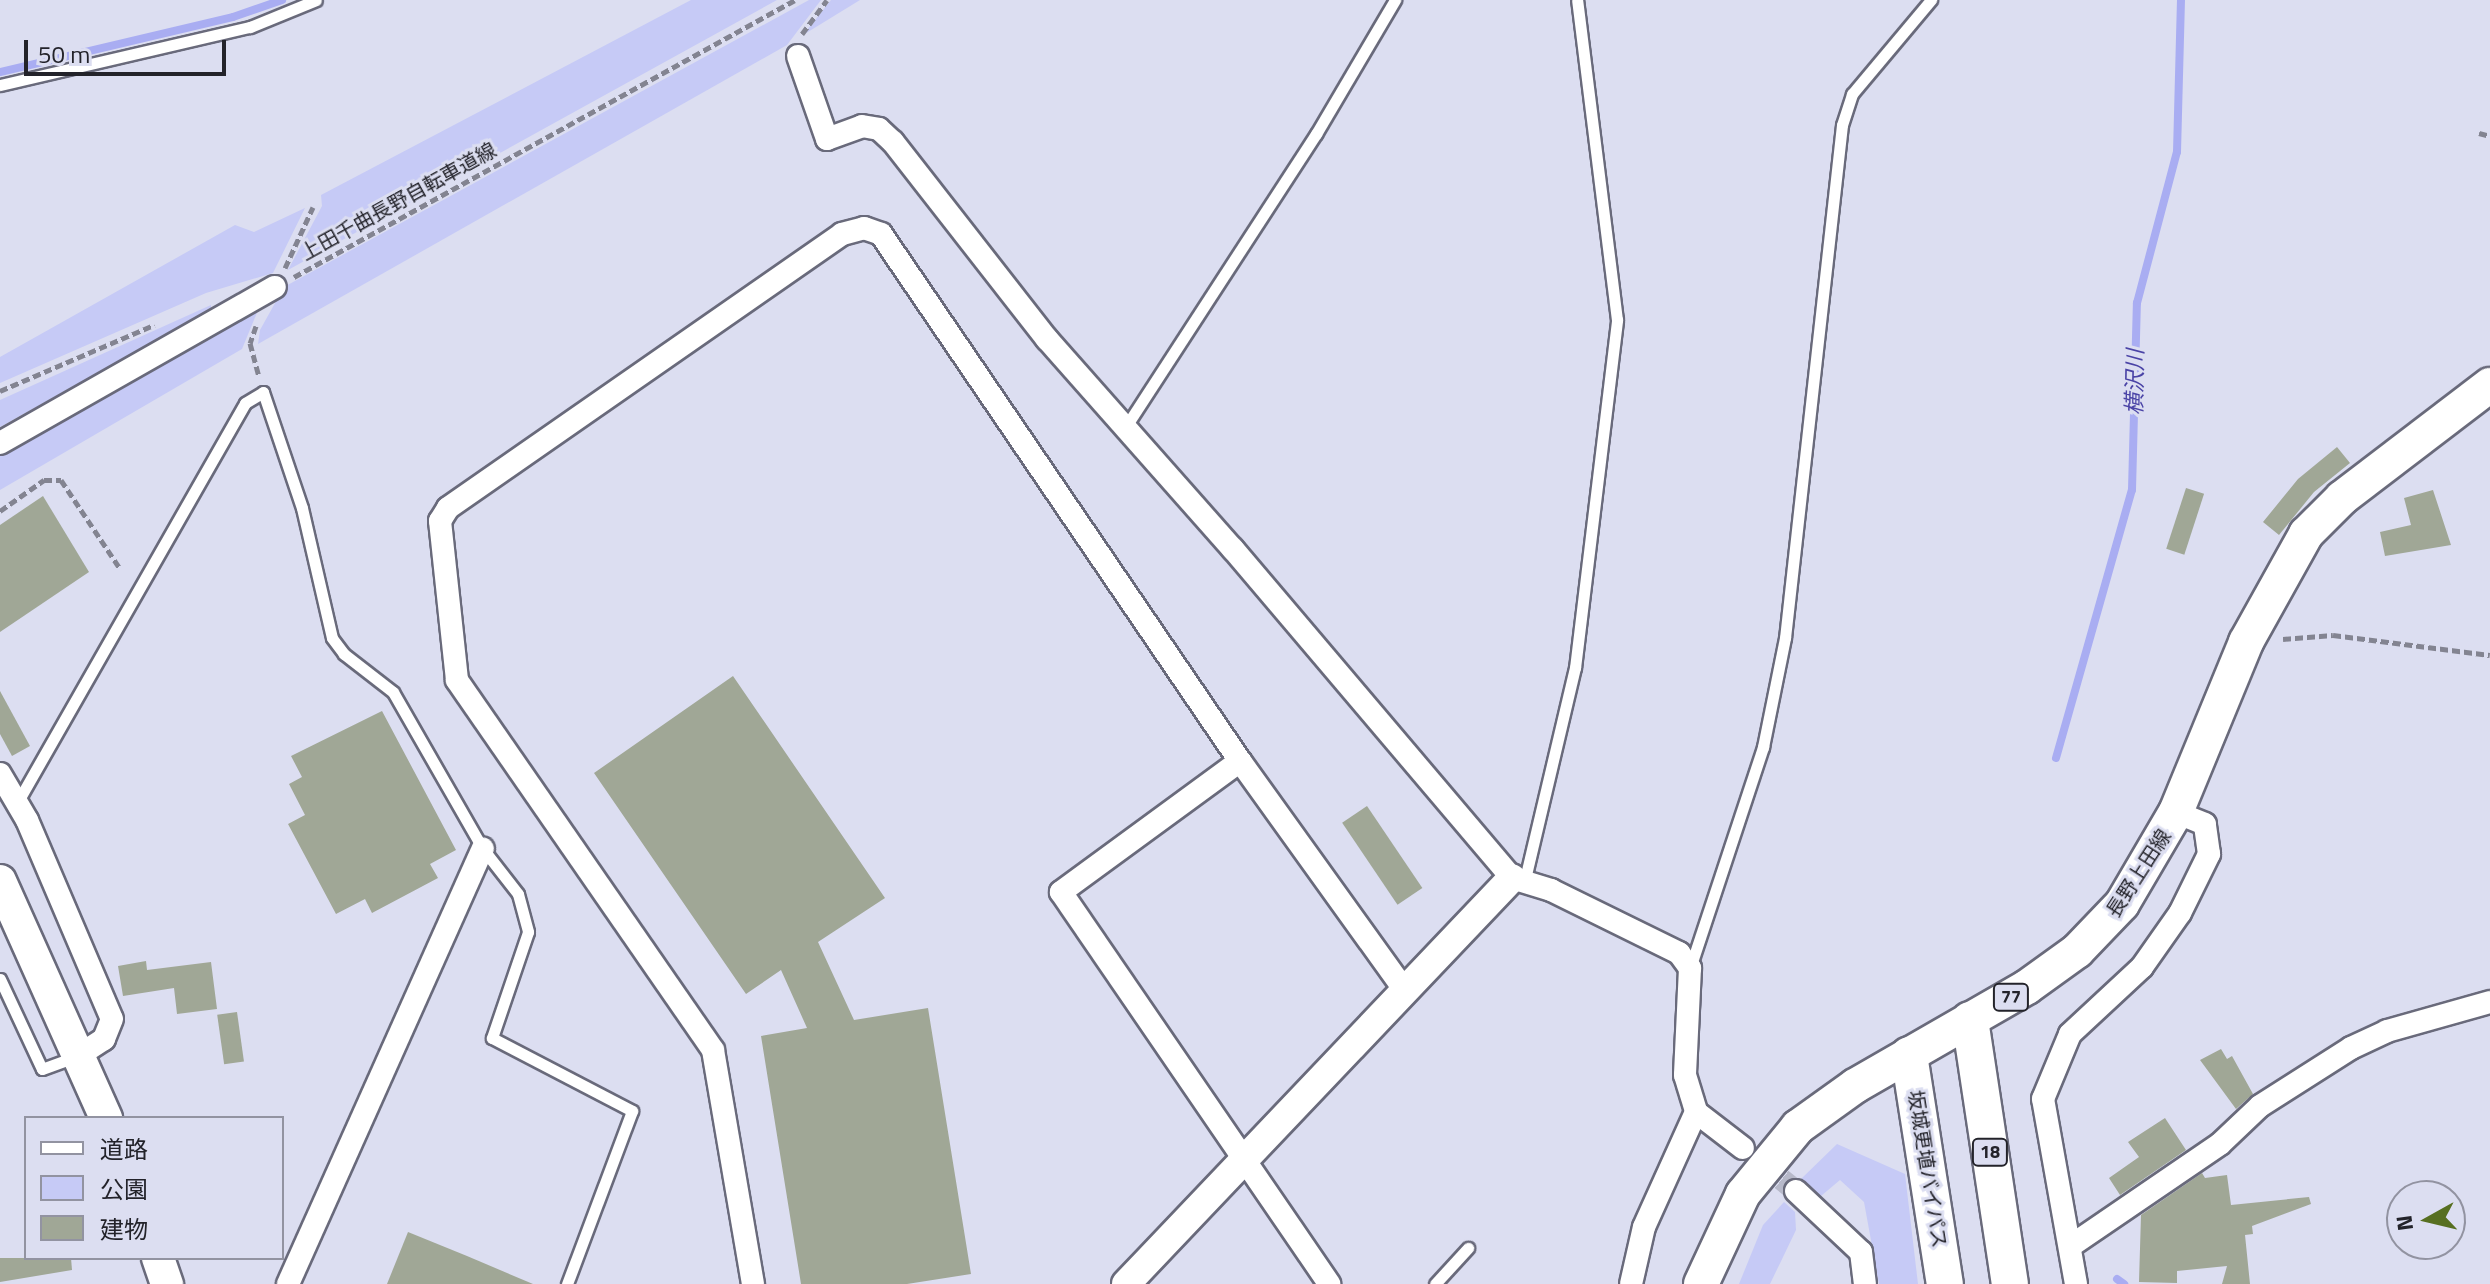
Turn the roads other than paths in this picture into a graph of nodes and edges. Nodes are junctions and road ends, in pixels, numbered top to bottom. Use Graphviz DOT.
graph roads {
  1 [pos="316,0"];
  2 [pos="1395,0"];
  3 [pos="1577,0"];
  4 [pos="1931,0"];
  5 [pos="798,56"];
  6 [pos="0,85"];
  7 [pos="275,287"];
  8 [pos="2490,385"];
  9 [pos="1125,428"];
  10 [pos="0,443"];
  11 [pos="1240,761"];
  12 [pos="0,774"];
  13 [pos="17,804"];
  14 [pos="2176,812"];
  15 [pos="483,849"];
  16 [pos="1518,878"];
  17 [pos="0,881"];
  18 [pos="1690,968"];
  19 [pos="0,979"];
  20 [pos="1405,991"];
  21 [pos="2490,1002"];
  22 [pos="1970,1020"];
  23 [pos="81,1054"];
  24 [pos="1909,1055"];
  25 [pos="1696,1112"];
  26 [pos="105,1116"];
  27 [pos="1743,1148"];
  28 [pos="1243,1162"];
  29 [pos="1796,1191"];
  30 [pos="2072,1245"];
  31 [pos="1468,1248"];
  32 [pos="159,1260"];
  33 [pos="167,1284"];
  34 [pos="288,1284"];
  35 [pos="567,1284"];
  36 [pos="753,1284"];
  37 [pos="1126,1284"];
  38 [pos="1329,1284"];
  39 [pos="1435,1284"];
  40 [pos="1631,1284"];
  41 [pos="1701,1284"];
  42 [pos="1865,1284"];
  43 [pos="1945,1284"];
  44 [pos="2010,1284"];
  45 [pos="2076,1284"];
  1 -- 6 [label="lane"];
  2 -- 9 [label="lane"];
  3 -- 16 [label="lane"];
  4 -- 18 [label="lane"];
  5 -- 9 [label="street"];
  7 -- 10 [label="street"];
  8 -- 14 [label="main road, 長野上田線 / 77"];
  9 -- 16 [label="street"];
  11 -- 20 [label="street"];
  11 -- 28 [label="street"];
  11 -- 36 [label="street"];
  12 -- 13 [label="street"];
  13 -- 15 [label="lane"];
  13 -- 23 [label="street"];
  14 -- 22 [label="main road, 長野上田線 / 77"];
  14 -- 30 [label="street"];
  15 -- 34 [label="street"];
  15 -- 35 [label="lane"];
  16 -- 18 [label="street"];
  16 -- 20 [label="street"];
  17 -- 23 [label="main road"];
  18 -- 25 [label="street"];
  19 -- 23 [label="lane"];
  20 -- 28 [label="street"];
  21 -- 30 [label="street"];
  22 -- 24 [label="main road, 長野上田線 / 77"];
  22 -- 44 [label="highway, 18"];
  23 -- 26 [label="main road"];
  24 -- 41 [label="main road, 長野上田線 / 77"];
  24 -- 43 [label="highway, 坂城更埴バイパス"];
  25 -- 27 [label="street"];
  25 -- 40 [label="street"];
  28 -- 37 [label="street"];
  28 -- 38 [label="street"];
  29 -- 42 [label="street"];
  30 -- 45 [label="street"];
  31 -- 39 [label="lane"];
  32 -- 33 [label="main road"];
}
